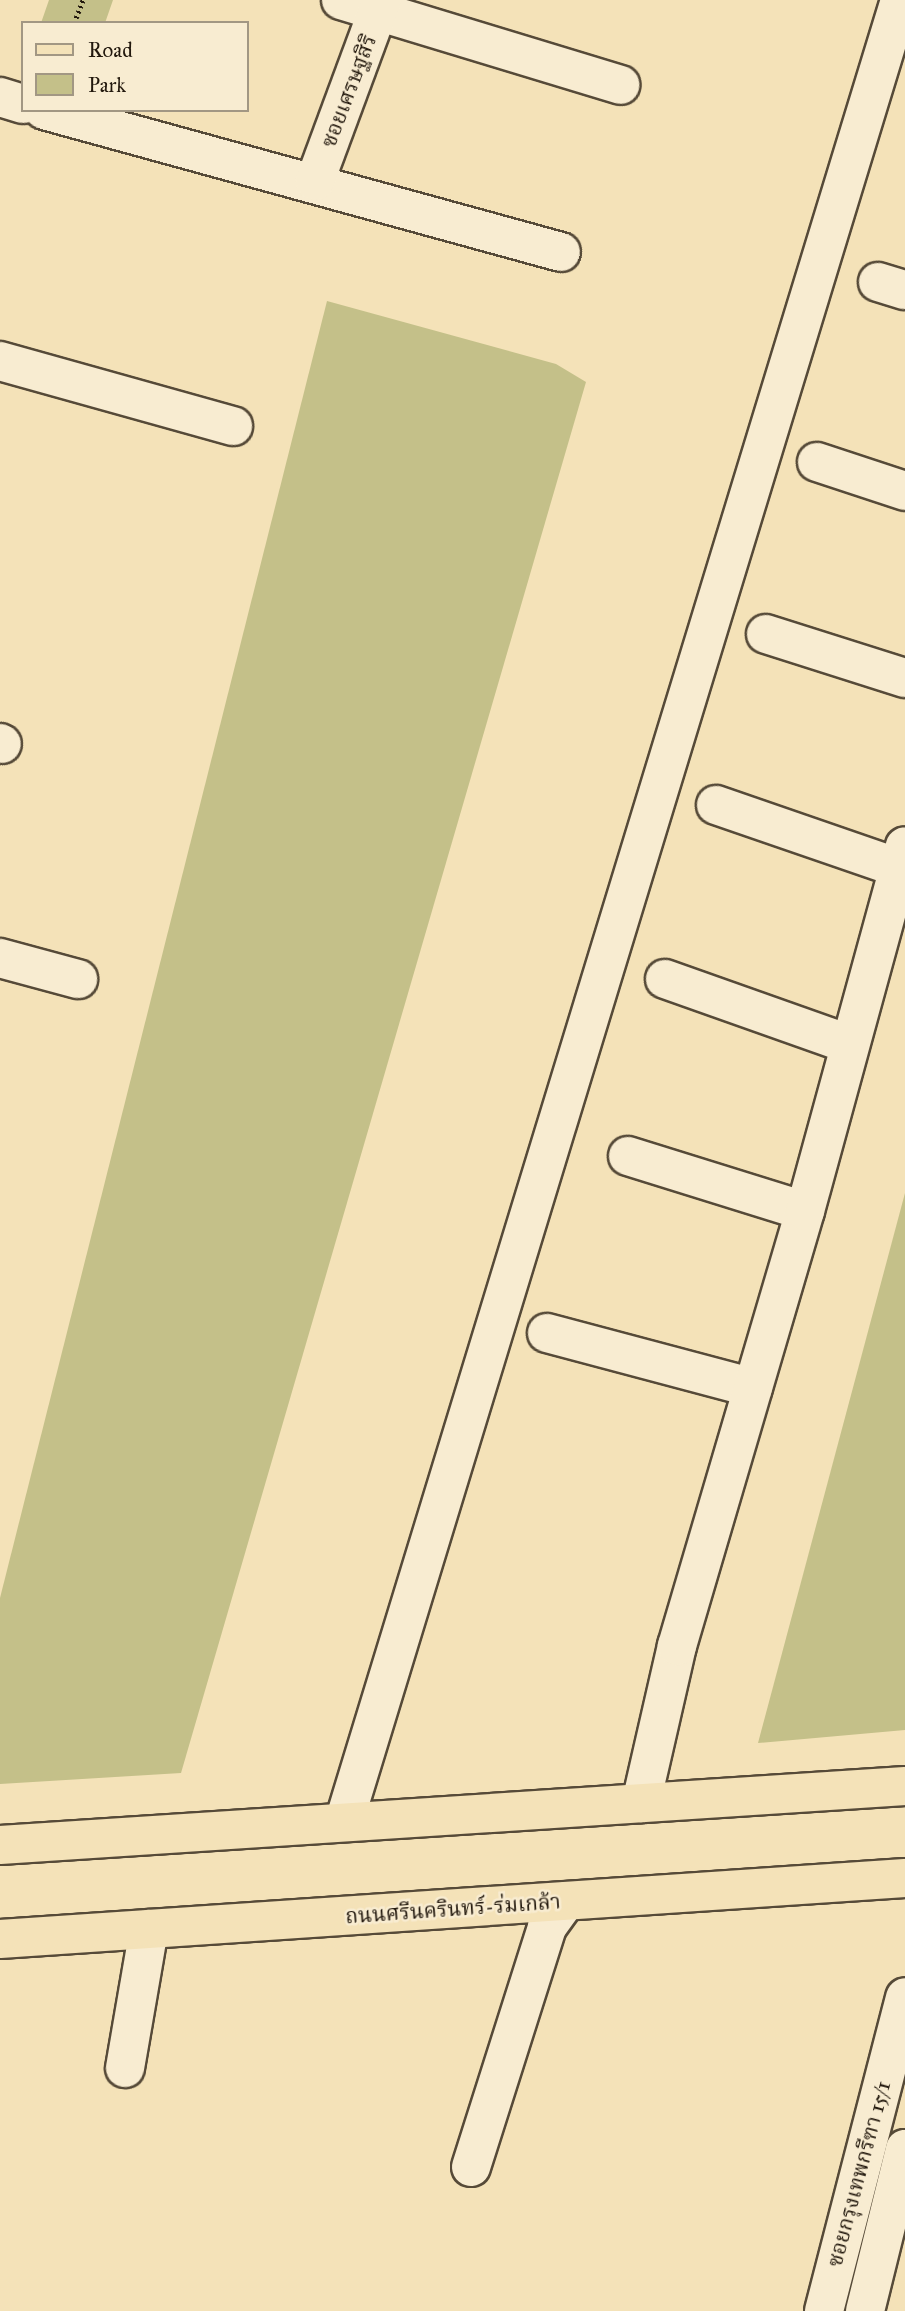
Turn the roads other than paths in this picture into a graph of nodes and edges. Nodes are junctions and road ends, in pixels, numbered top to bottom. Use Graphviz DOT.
graph roads {
  1 [pos="341,0"];
  2 [pos="900,0"];
  3 [pos="380,5"];
  4 [pos="620,85"];
  5 [pos="0,97"];
  6 [pos="21,103"];
  7 [pos="52,112"];
  8 [pos="315,181"];
  9 [pos="561,252"];
  10 [pos="0,361"];
  11 [pos="233,426"];
  12 [pos="817,462"];
  13 [pos="905,491"];
  14 [pos="766,634"];
  15 [pos="905,678"];
  16 [pos="716,805"];
  17 [pos="902,857"];
  18 [pos="0,958"];
  19 [pos="78,979"];
  20 [pos="664,979"];
  21 [pos="849,1044"];
  22 [pos="628,1156"];
  23 [pos="806,1211"];
  24 [pos="547,1334"];
  25 [pos="753,1388"];
  26 [pos="905,1786"];
  27 [pos="641,1803"];
  28 [pos="344,1822"];
  29 [pos="0,1845"];
  30 [pos="905,1878"];
  31 [pos="566,1901"];
  32 [pos="149,1929"];
  33 [pos="0,1939"];
  34 [pos="905,1997"];
  35 [pos="125,2068"];
  36 [pos="905,2149"];
  37 [pos="471,2167"];
  38 [pos="824,2311"];
  39 [pos="865,2311"];
  1 -- 3 [label="street"];
  2 -- 28 [label="street"];
  3 -- 4 [label="street"];
  3 -- 8 [label="street, ซอยเศรษฐสิริ"];
  5 -- 6 [label="street"];
  7 -- 8 [label="street"];
  8 -- 9 [label="street"];
  10 -- 11 [label="street"];
  12 -- 13 [label="street"];
  14 -- 15 [label="street"];
  16 -- 17 [label="street"];
  17 -- 21 [label="street"];
  18 -- 19 [label="street"];
  20 -- 21 [label="street"];
  21 -- 23 [label="street"];
  22 -- 23 [label="street"];
  23 -- 25 [label="street"];
  24 -- 25 [label="street"];
  25 -- 27 [label="street"];
  26 -- 27 [label="main road"];
  27 -- 28 [label="main road"];
  28 -- 29 [label="main road"];
  30 -- 31 [label="main road, ถนนศรีนครินทร์-ร่มเกล้า"];
  31 -- 32 [label="main road, ถนนศรีนครินทร์-ร่มเกล้า"];
  31 -- 37 [label="street"];
  32 -- 33 [label="main road, ถนนศรีนครินทร์-ร่มเกล้า"];
  32 -- 35 [label="street"];
  34 -- 38 [label="street, ซอยกรุงเทพกรีฑา 15/1"];
  36 -- 39 [label="street, ซอยกรุงเทพกรีฑา 15/1"];
}
